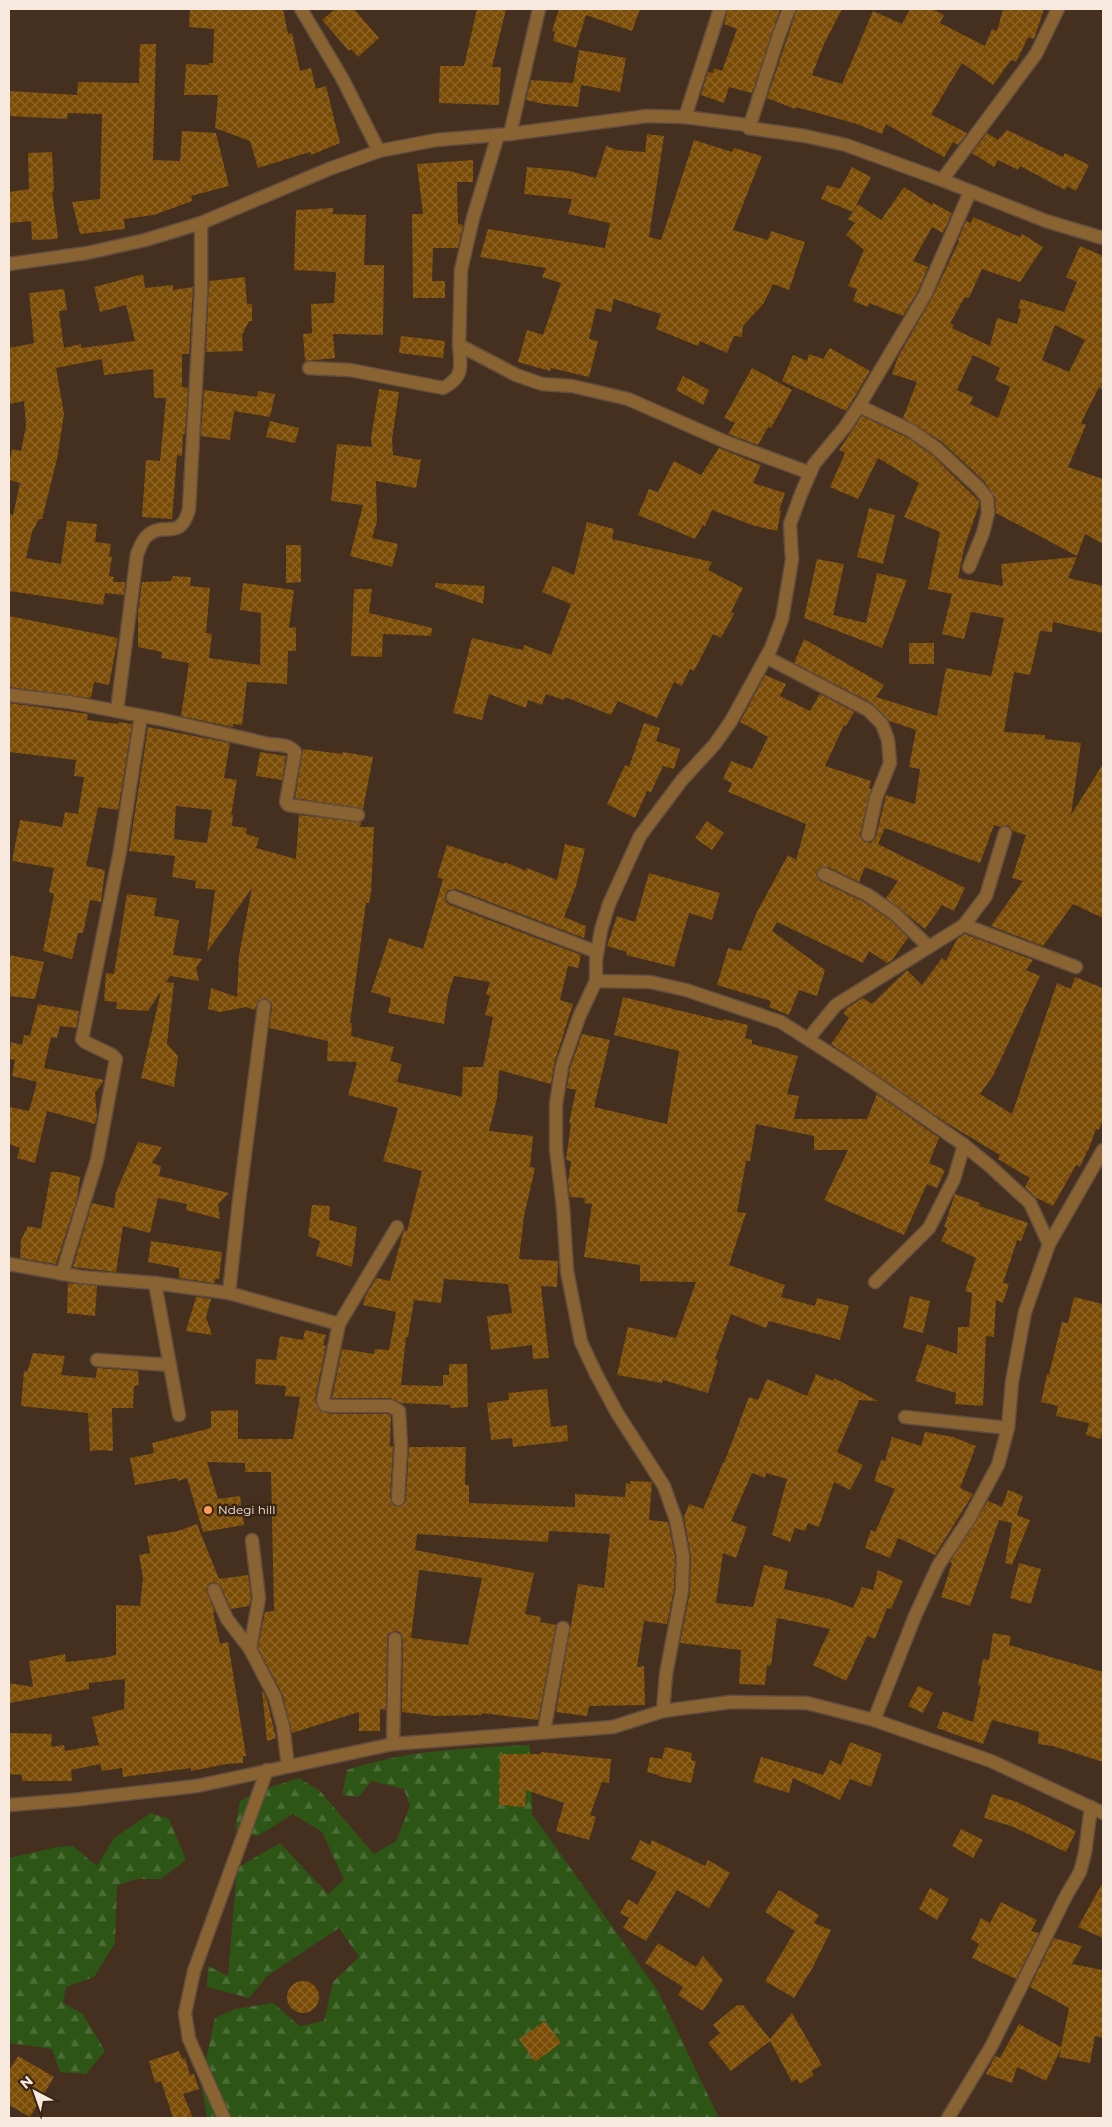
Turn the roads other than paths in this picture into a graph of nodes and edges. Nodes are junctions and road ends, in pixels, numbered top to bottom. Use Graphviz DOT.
graph roads {
  1 [pos="302,9"];
  2 [pos="539,9"];
  3 [pos="720,9"];
  4 [pos="790,9"];
  5 [pos="1058,9"];
  6 [pos="685,117"];
  7 [pos="749,128"];
  8 [pos="504,134"];
  9 [pos="380,151"];
  10 [pos="942,180"];
  11 [pos="970,192"];
  12 [pos="201,223"];
  13 [pos="1103,238"];
  14 [pos="9,264"];
  15 [pos="459,346"];
  16 [pos="309,368"];
  17 [pos="859,406"];
  18 [pos="810,473"];
  19 [pos="969,567"];
  20 [pos="766,657"];
  21 [pos="9,695"];
  22 [pos="117,711"];
  23 [pos="141,716"];
  24 [pos="358,815"];
  25 [pos="1005,833"];
  26 [pos="868,834"];
  27 [pos="824,874"];
  28 [pos="453,897"];
  29 [pos="964,925"];
  30 [pos="929,947"];
  31 [pos="597,952"];
  32 [pos="1076,967"];
  33 [pos="596,981"];
  34 [pos="264,1006"];
  35 [pos="808,1039"];
  36 [pos="964,1145"];
  37 [pos="1103,1150"];
  38 [pos="396,1227"];
  39 [pos="1049,1244"];
  40 [pos="9,1264"];
  41 [pos="62,1274"];
  42 [pos="875,1282"];
  43 [pos="155,1283"];
  44 [pos="229,1293"];
  45 [pos="340,1324"];
  46 [pos="97,1360"];
  47 [pos="170,1365"];
  48 [pos="179,1415"];
  49 [pos="905,1418"];
  50 [pos="1008,1428"];
  51 [pos="398,1499"];
  52 [pos="252,1540"];
  53 [pos="214,1590"];
  54 [pos="562,1628"];
  55 [pos="395,1639"];
  56 [pos="250,1649"];
  57 [pos="663,1711"];
  58 [pos="874,1720"];
  59 [pos="544,1731"];
  60 [pos="392,1744"];
  61 [pos="288,1766"];
  62 [pos="267,1770"];
  63 [pos="9,1805"];
  64 [pos="1091,1808"];
  65 [pos="1103,1813"];
  66 [pos="224,2118"];
  67 [pos="948,2118"];
  1 -- 9 [label="street"];
  2 -- 8 [label="street"];
  3 -- 6 [label="street"];
  4 -- 7 [label="street"];
  5 -- 10 [label="street"];
  6 -- 7 [label="street"];
  6 -- 8 [label="street"];
  7 -- 10 [label="street"];
  8 -- 9 [label="street"];
  8 -- 15 [label="street"];
  9 -- 12 [label="street"];
  10 -- 11 [label="street"];
  11 -- 13 [label="street"];
  11 -- 17 [label="street"];
  12 -- 14 [label="street"];
  12 -- 22 [label="street"];
  15 -- 16 [label="street"];
  15 -- 18 [label="street"];
  17 -- 18 [label="street"];
  17 -- 19 [label="street"];
  18 -- 20 [label="street"];
  20 -- 26 [label="street"];
  20 -- 31 [label="street"];
  21 -- 22 [label="street"];
  22 -- 23 [label="street"];
  23 -- 24 [label="street"];
  23 -- 41 [label="street"];
  25 -- 29 [label="street"];
  27 -- 30 [label="street"];
  28 -- 31 [label="street"];
  29 -- 30 [label="street"];
  29 -- 32 [label="street"];
  30 -- 35 [label="street"];
  31 -- 33 [label="street"];
  33 -- 35 [label="street"];
  33 -- 57 [label="street"];
  34 -- 44 [label="street"];
  35 -- 36 [label="street"];
  36 -- 39 [label="street"];
  36 -- 42 [label="street"];
  37 -- 39 [label="street"];
  38 -- 45 [label="street"];
  39 -- 50 [label="street"];
  40 -- 41 [label="street"];
  41 -- 43 [label="street"];
  43 -- 44 [label="street"];
  43 -- 47 [label="street"];
  44 -- 45 [label="street"];
  45 -- 51 [label="street"];
  46 -- 47 [label="street"];
  47 -- 48 [label="street"];
  49 -- 50 [label="street"];
  50 -- 58 [label="street"];
  52 -- 56 [label="street"];
  53 -- 56 [label="street"];
  54 -- 59 [label="street"];
  55 -- 60 [label="street"];
  56 -- 61 [label="street"];
  57 -- 58 [label="street"];
  57 -- 59 [label="street"];
  58 -- 64 [label="street"];
  59 -- 60 [label="street"];
  60 -- 61 [label="street"];
  61 -- 62 [label="street"];
  62 -- 63 [label="street"];
  62 -- 66 [label="street"];
  64 -- 65 [label="street"];
  64 -- 67 [label="street"];
}
